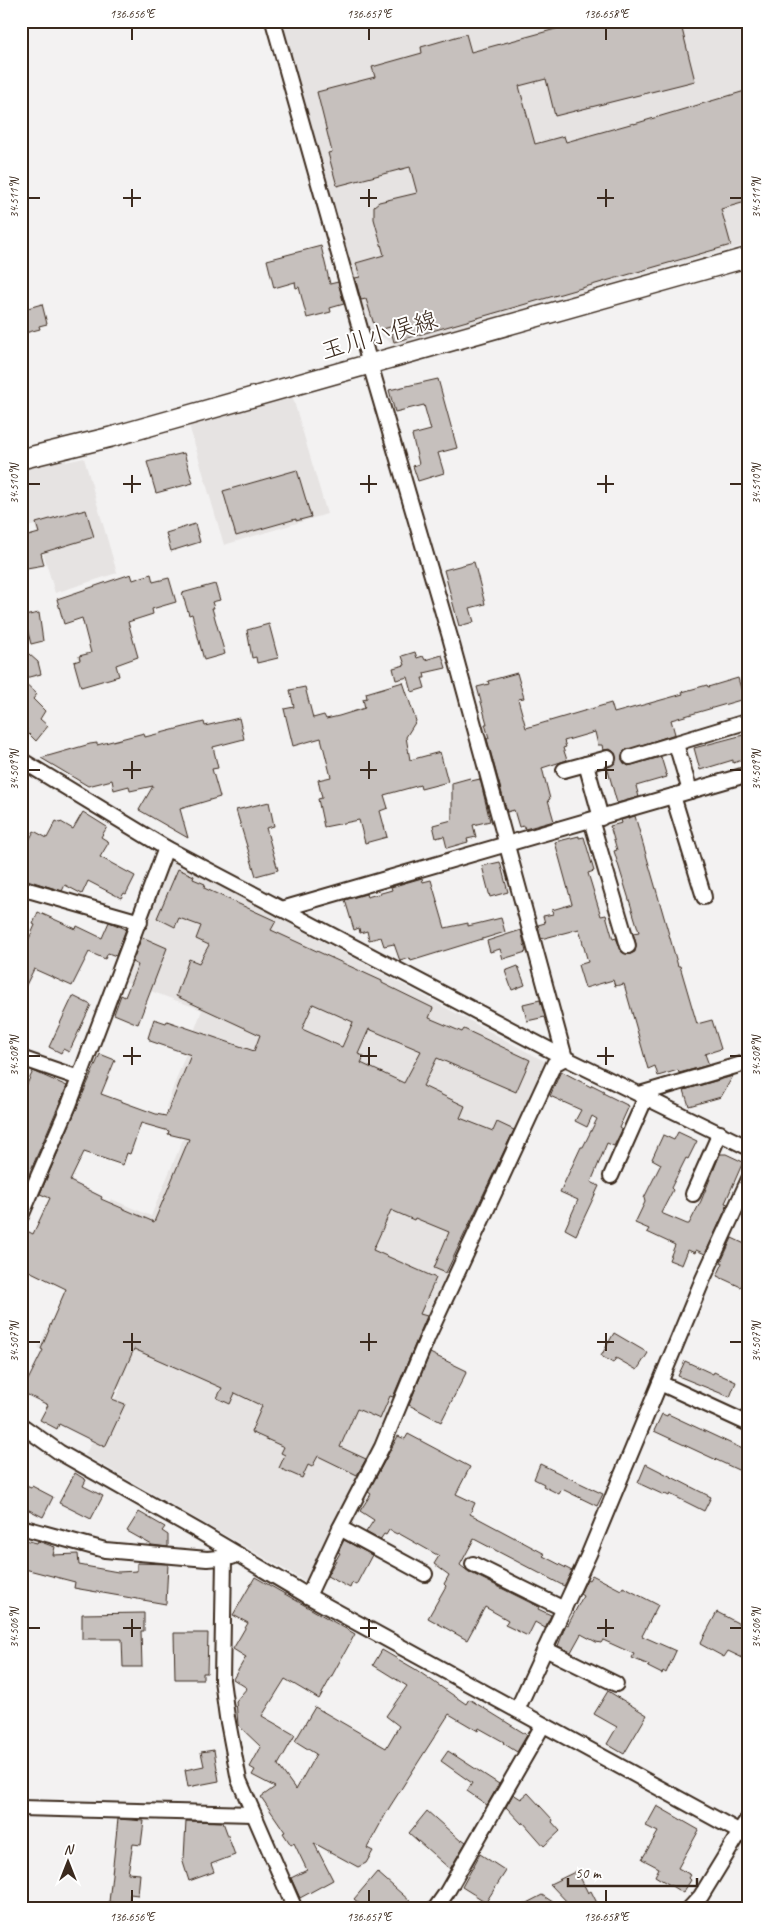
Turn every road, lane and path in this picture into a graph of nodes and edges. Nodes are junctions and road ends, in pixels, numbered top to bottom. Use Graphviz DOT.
graph roads {
  1 [pos="273,21"];
  2 [pos="749,257"];
  3 [pos="370,364"];
  4 [pos="21,459"];
  5 [pos="749,721"];
  6 [pos="676,744"];
  7 [pos="630,757"];
  8 [pos="608,758"];
  9 [pos="21,760"];
  10 [pos="586,764"];
  11 [pos="564,770"];
  12 [pos="749,774"];
  13 [pos="690,791"];
  14 [pos="672,796"];
  15 [pos="596,819"];
  16 [pos="507,845"];
  17 [pos="166,848"];
  18 [pos="21,888"];
  19 [pos="704,897"];
  20 [pos="282,909"];
  21 [pos="140,922"];
  22 [pos="628,946"];
  23 [pos="21,1058"];
  24 [pos="565,1058"];
  25 [pos="749,1062"];
  26 [pos="79,1078"];
  27 [pos="643,1095"];
  28 [pos="720,1133"];
  29 [pos="749,1148"];
  30 [pos="611,1176"];
  31 [pos="749,1179"];
  32 [pos="693,1194"];
  33 [pos="21,1216"];
  34 [pos="660,1383"];
  35 [pos="749,1424"];
  36 [pos="21,1425"];
  37 [pos="21,1527"];
  38 [pos="340,1528"];
  39 [pos="241,1556"];
  40 [pos="224,1558"];
  41 [pos="473,1564"];
  42 [pos="425,1574"];
  43 [pos="308,1596"];
  44 [pos="564,1609"];
  45 [pos="545,1649"];
  46 [pos="616,1684"];
  47 [pos="517,1710"];
  48 [pos="544,1725"];
  49 [pos="21,1808"];
  50 [pos="253,1814"];
  51 [pos="746,1829"];
  52 [pos="295,1909"];
  53 [pos="435,1909"];
  54 [pos="689,1909"];
  1 -- 3 [label="street"];
  2 -- 3 [label="main road, 玉川小俣線"];
  3 -- 4 [label="main road, 玉川小俣線"];
  3 -- 16 [label="street"];
  5 -- 6 [label="street"];
  6 -- 7 [label="street"];
  6 -- 13 [label="street"];
  8 -- 10 [label="street"];
  9 -- 17 [label="street"];
  10 -- 11 [label="street"];
  10 -- 15 [label="street"];
  12 -- 13 [label="street"];
  13 -- 14 [label="street"];
  14 -- 15 [label="street"];
  14 -- 19 [label="street"];
  15 -- 16 [label="street"];
  15 -- 22 [label="street"];
  16 -- 20 [label="street"];
  16 -- 24 [label="street"];
  17 -- 20 [label="street"];
  17 -- 21 [label="street"];
  18 -- 21 [label="street"];
  20 -- 24 [label="street"];
  21 -- 26 [label="street"];
  23 -- 26 [label="street"];
  24 -- 27 [label="street"];
  24 -- 38 [label="street"];
  25 -- 27 [label="street"];
  26 -- 33 [label="street"];
  27 -- 28 [label="street"];
  27 -- 30 [label="street"];
  28 -- 29 [label="street"];
  28 -- 32 [label="street"];
  31 -- 34 [label="street"];
  34 -- 35 [label="street"];
  34 -- 44 [label="street"];
  36 -- 39 [label="street"];
  37 -- 40 [label="street"];
  38 -- 42 [label="street"];
  38 -- 43 [label="street"];
  39 -- 40 [label="street"];
  39 -- 43 [label="street"];
  40 -- 50 [label="street"];
  41 -- 44 [label="street"];
  43 -- 47 [label="street"];
  44 -- 45 [label="street"];
  45 -- 46 [label="street"];
  45 -- 47 [label="street"];
  47 -- 48 [label="street"];
  48 -- 51 [label="street"];
  48 -- 53 [label="street"];
  49 -- 50 [label="street"];
  50 -- 52 [label="street"];
  51 -- 54 [label="street"];
}
